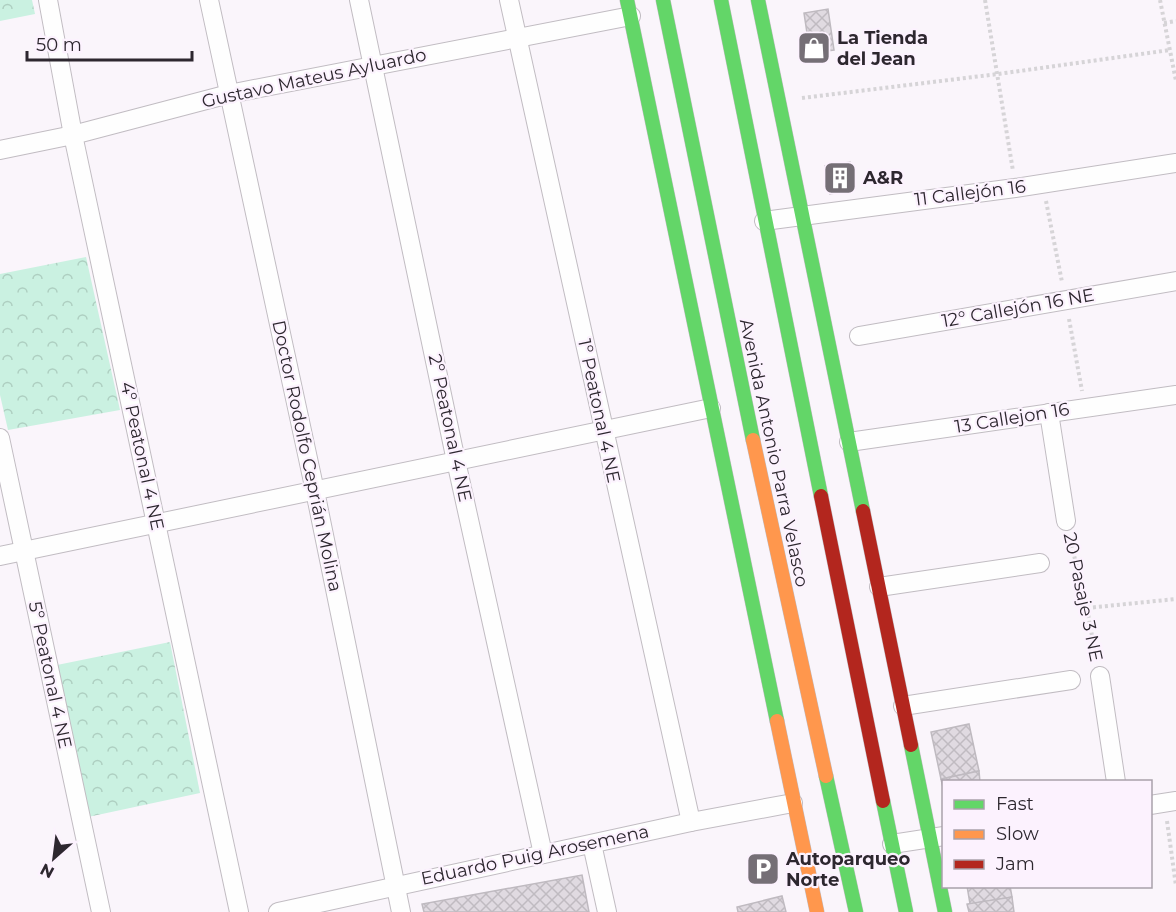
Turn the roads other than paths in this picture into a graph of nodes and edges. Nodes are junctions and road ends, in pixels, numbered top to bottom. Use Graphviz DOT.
graph roads {
  1 [pos="48,0"];
  2 [pos="208,0"];
  3 [pos="359,0"];
  4 [pos="509,0"];
  5 [pos="663,0"];
  6 [pos="721,0"];
  7 [pos="758,0"];
  8 [pos="629,8"];
  9 [pos="517,38"];
  10 [pos="372,66"];
  11 [pos="229,94"];
  12 [pos="73,135"];
  13 [pos="0,150"];
  14 [pos="1176,163"];
  15 [pos="802,215"];
  16 [pos="764,221"];
  17 [pos="1176,281"];
  18 [pos="859,336"];
  19 [pos="1176,395"];
  20 [pos="711,408"];
  21 [pos="1049,413"];
  22 [pos="603,430"];
  23 [pos="0,438"];
  24 [pos="849,442"];
  25 [pos="456,461"];
  26 [pos="315,491"];
  27 [pos="1066,521"];
  28 [pos="156,524"];
  29 [pos="758,549"];
  30 [pos="24,551"];
  31 [pos="0,556"];
  32 [pos="1040,563"];
  33 [pos="879,587"];
  34 [pos="1100,676"];
  35 [pos="1071,680"];
  36 [pos="903,706"];
  37 [pos="1116,780"];
  38 [pos="792,803"];
  39 [pos="691,822"];
  40 [pos="937,837"];
  41 [pos="592,844"];
  42 [pos="892,844"];
  43 [pos="543,854"];
  44 [pos="942,884"];
  45 [pos="396,885"];
  46 [pos="942,888"];
  47 [pos="101,912"];
  48 [pos="239,912"];
  49 [pos="278,912"];
  50 [pos="401,912"];
  51 [pos="607,912"];
  52 [pos="817,912"];
  53 [pos="856,912"];
  54 [pos="906,912"];
  55 [pos="945,912"];
  1 -- 12 [label="street, 4º Peatonal 4 NE"];
  2 -- 11 [label="street, Doctor Rodolfo Ceprián Molina"];
  3 -- 10 [label="street, 2º Peatonal 4 NE"];
  4 -- 9 [label="street, 1º Peatonal 4 NE"];
  5 -- 29 [label="street, Avenida Antonio Parra Velasco"];
  6 -- 16 [label="street, Avenida Antonio Parra Velasco"];
  7 -- 15 [label="street"];
  8 -- 9 [label="street, Gustavo Mateus Ayluardo"];
  8 -- 20 [label="street, Avenida Antonio Parra Velasco"];
  9 -- 10 [label="street, Gustavo Mateus Ayluardo"];
  9 -- 22 [label="street, 1º Peatonal 4 NE"];
  10 -- 11 [label="street, Gustavo Mateus Ayluardo"];
  10 -- 25 [label="street, 2º Peatonal 4 NE"];
  11 -- 12 [label="street, Gustavo Mateus Ayluardo"];
  11 -- 26 [label="street, Doctor Rodolfo Ceprián Molina"];
  12 -- 13 [label="street, Gustavo Mateus Ayluardo"];
  12 -- 28 [label="street, 4º Peatonal 4 NE"];
  14 -- 15 [label="street, 11 Callejón 16"];
  15 -- 16 [label="street, 11 Callejón 16"];
  15 -- 24 [label="street"];
  16 -- 42 [label="street, Avenida Antonio Parra Velasco"];
  17 -- 18 [label="street, 12° Callejón 16 NE"];
  19 -- 21 [label="street, 13 Callejon 16"];
  20 -- 22 [label="street"];
  20 -- 29 [label="street, Avenida Antonio Parra Velasco"];
  21 -- 24 [label="street, 13 Callejon 16"];
  21 -- 27 [label="street, 20 Pasaje 3 NE"];
  22 -- 25 [label="street"];
  22 -- 39 [label="street, 1º Peatonal 4 NE"];
  23 -- 30 [label="street, 5º Peatonal 4 NE"];
  24 -- 33 [label="street"];
  25 -- 26 [label="street"];
  25 -- 43 [label="street, 2º Peatonal 4 NE"];
  26 -- 28 [label="street"];
  26 -- 45 [label="street, Doctor Rodolfo Ceprián Molina"];
  28 -- 30 [label="street"];
  28 -- 48 [label="street, 4º Peatonal 4 NE"];
  29 -- 38 [label="street, Avenida Antonio Parra Velasco"];
  29 -- 53 [label="street, Avenida Antonio Parra Velasco"];
  30 -- 31 [label="street"];
  30 -- 47 [label="street, 5º Peatonal 4 NE"];
  32 -- 33 [label="street"];
  33 -- 36 [label="street"];
  34 -- 37 [label="street, 20 Pasaje 3 NE"];
  35 -- 36 [label="street"];
  36 -- 40 [label="street"];
  38 -- 39 [label="street, Eduardo Puig Arosemena"];
  38 -- 52 [label="street, Avenida Antonio Parra Velasco"];
  39 -- 41 [label="street, Eduardo Puig Arosemena"];
  40 -- 42 [label="street"];
  40 -- 44 [label="street"];
  41 -- 43 [label="street, Eduardo Puig Arosemena"];
  41 -- 51 [label="street"];
  42 -- 54 [label="street, Avenida Antonio Parra Velasco"];
  43 -- 45 [label="street, Eduardo Puig Arosemena"];
  45 -- 49 [label="street, Eduardo Puig Arosemena"];
  45 -- 50 [label="street, Doctor Rodolfo Ceprián Molina"];
  46 -- 55 [label="street"];
}
